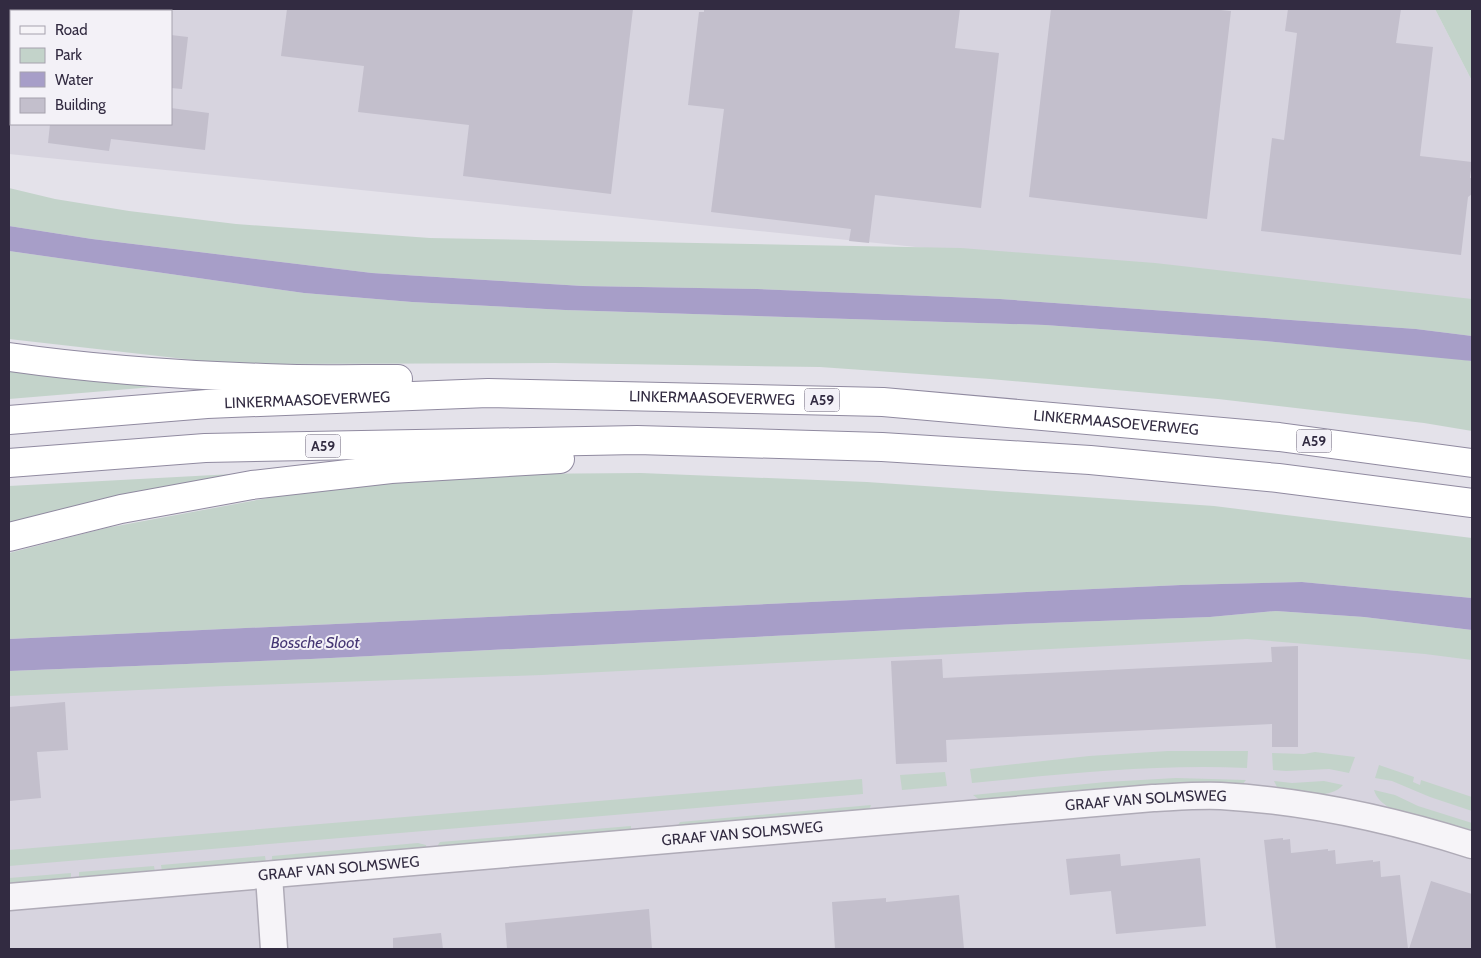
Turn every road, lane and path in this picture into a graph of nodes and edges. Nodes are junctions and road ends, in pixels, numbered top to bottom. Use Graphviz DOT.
graph roads {
  1 [pos="9,357"];
  2 [pos="488,393"];
  3 [pos="9,420"];
  4 [pos="637,440"];
  5 [pos="9,463"];
  6 [pos="1472,463"];
  7 [pos="1472,502"];
  8 [pos="9,537"];
  9 [pos="1472,845"];
  10 [pos="269,876"];
  11 [pos="9,897"];
  12 [pos="274,949"];
  1 -- 2 [label="highway, A59"];
  2 -- 3 [label="highway, LINKERMAASOEVERWEG / A59"];
  2 -- 6 [label="highway, LINKERMAASOEVERWEG / A59"];
  4 -- 5 [label="highway, A59"];
  4 -- 7 [label="highway, A59"];
  4 -- 8 [label="highway, A59"];
  9 -- 10 [label="street, GRAAF VAN SOLMSWEG"];
  10 -- 11 [label="street, GRAAF VAN SOLMSWEG"];
  10 -- 12 [label="street"];
}
